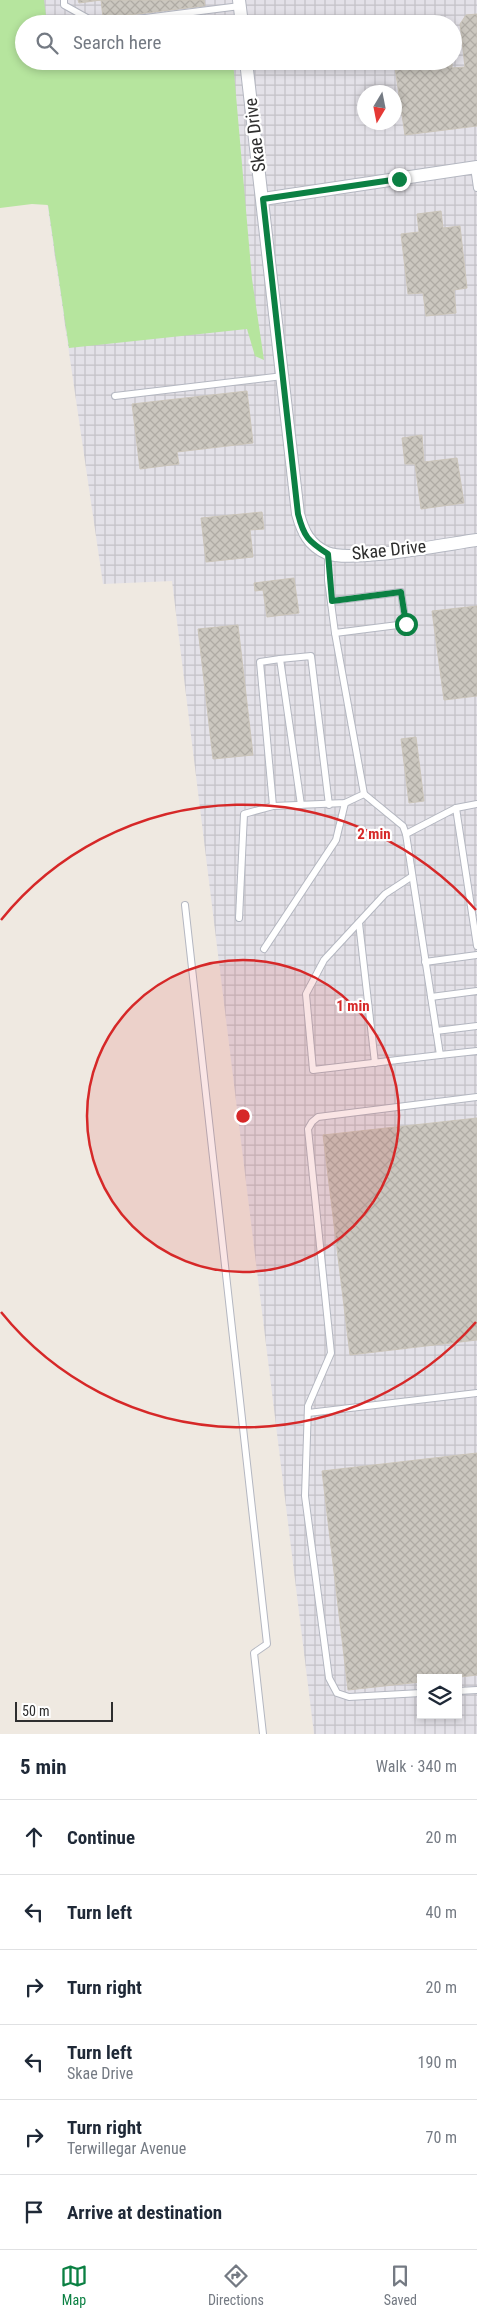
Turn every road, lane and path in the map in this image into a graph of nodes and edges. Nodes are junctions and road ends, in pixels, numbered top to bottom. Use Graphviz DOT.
graph roads {
  1 [pos="64,0"];
  2 [pos="239,3"];
  3 [pos="81,15"];
  4 [pos="158,15"];
  5 [pos="247,70"];
  6 [pos="476,167"];
  7 [pos="477,188"];
  8 [pos="263,199"];
  9 [pos="283,376"];
  10 [pos="115,396"];
  11 [pos="477,540"];
  12 [pos="328,554"];
  13 [pos="332,601"];
  14 [pos="335,633"];
  15 [pos="280,659"];
  16 [pos="364,794"];
  17 [pos="345,804"];
  18 [pos="477,804"];
  19 [pos="301,805"];
  20 [pos="329,805"];
  21 [pos="273,806"];
  22 [pos="456,808"];
  23 [pos="406,834"];
  24 [pos="411,877"];
  25 [pos="184,905"];
  26 [pos="239,918"];
  27 [pos="358,923"];
  28 [pos="477,946"];
  29 [pos="264,949"];
  30 [pos="477,955"];
  31 [pos="425,962"];
  32 [pos="477,991"];
  33 [pos="431,997"];
  34 [pos="477,1026"];
  35 [pos="436,1031"];
  36 [pos="477,1051"];
  37 [pos="440,1055"];
  38 [pos="375,1063"];
  39 [pos="477,1097"];
  40 [pos="477,1393"];
  41 [pos="308,1413"];
  42 [pos="477,1690"];
  43 [pos="462,1691"];
  44 [pos="417,1693"];
  45 [pos="264,1734"];
  1 -- 3 [label="lane"];
  2 -- 4 [label="lane"];
  5 -- 8 [label="street, Skae Drive"];
  6 -- 7 [label="lane"];
  6 -- 8 [label="street"];
  8 -- 9 [label="street, Skae Drive"];
  9 -- 10 [label="lane"];
  9 -- 12 [label="street, Skae Drive"];
  11 -- 12 [label="street, Skae Drive"];
  12 -- 13 [label="lane"];
  13 -- 14 [label="lane"];
  13 -- 14 [label="lane"];
  14 -- 16 [label="lane"];
  15 -- 19 [label="lane"];
  15 -- 20 [label="lane"];
  15 -- 21 [label="lane"];
  16 -- 17 [label="lane"];
  16 -- 23 [label="lane"];
  17 -- 20 [label="lane"];
  17 -- 29 [label="lane"];
  18 -- 22 [label="lane"];
  19 -- 20 [label="lane"];
  19 -- 21 [label="lane"];
  21 -- 26 [label="lane"];
  22 -- 23 [label="lane"];
  22 -- 28 [label="lane"];
  23 -- 24 [label="lane"];
  24 -- 27 [label="lane"];
  24 -- 31 [label="lane"];
  25 -- 45 [label="lane"];
  27 -- 38 [label="lane"];
  27 -- 38 [label="lane"];
  30 -- 31 [label="lane"];
  31 -- 33 [label="lane"];
  32 -- 33 [label="lane"];
  33 -- 35 [label="lane"];
  34 -- 35 [label="lane"];
  35 -- 37 [label="lane"];
  36 -- 37 [label="lane"];
  37 -- 38 [label="lane"];
  39 -- 41 [label="lane"];
  40 -- 41 [label="lane"];
  41 -- 44 [label="lane"];
  42 -- 43 [label="lane"];
}
